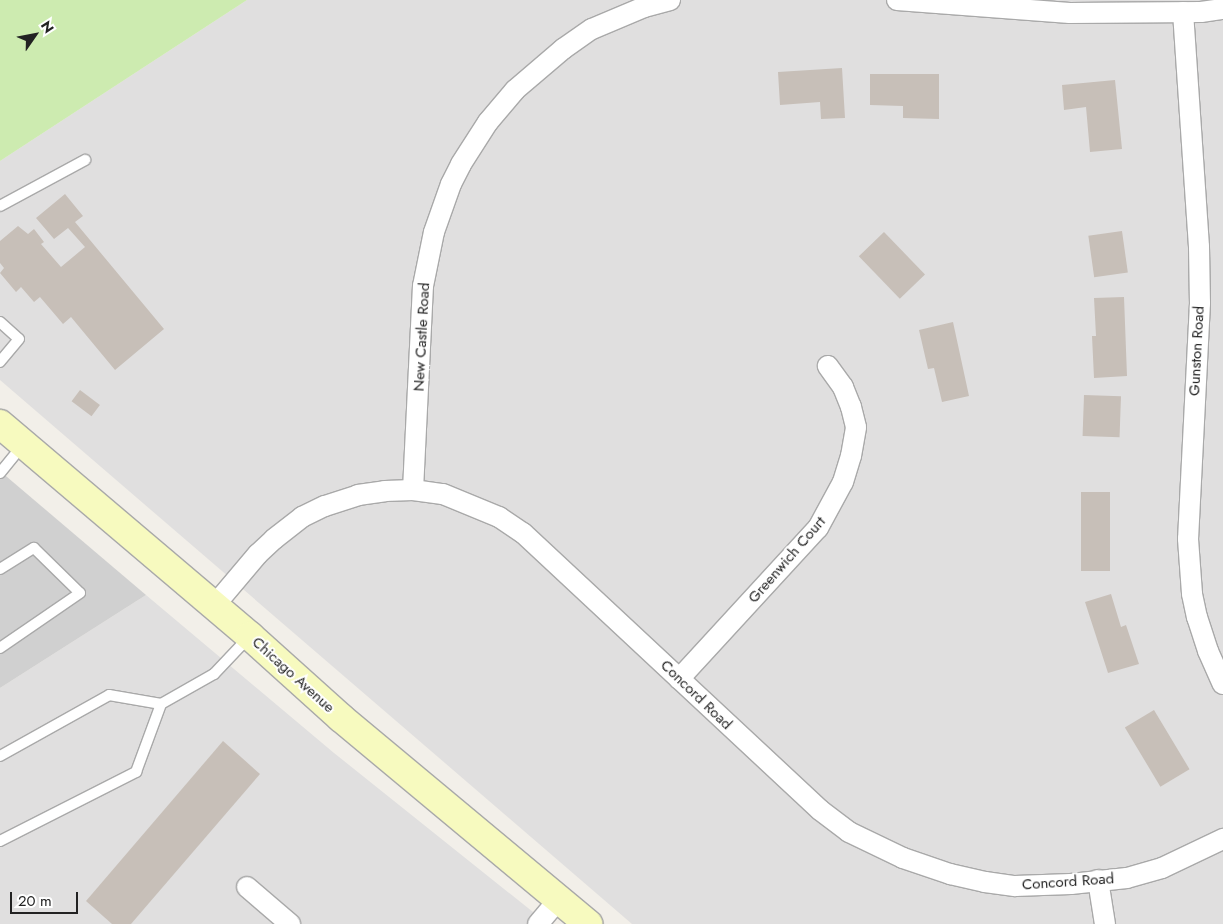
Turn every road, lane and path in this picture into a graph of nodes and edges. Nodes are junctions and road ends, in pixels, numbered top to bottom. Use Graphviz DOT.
graph roads {
  1 [pos="670,0"];
  2 [pos="899,0"];
  3 [pos="1223,9"];
  4 [pos="1183,12"];
  5 [pos="85,160"];
  6 [pos="0,206"];
  7 [pos="0,322"];
  8 [pos="0,362"];
  9 [pos="828,366"];
  10 [pos="0,424"];
  11 [pos="24,445"];
  12 [pos="0,473"];
  13 [pos="413,490"];
  14 [pos="0,569"];
  15 [pos="214,606"];
  16 [pos="250,636"];
  17 [pos="0,648"];
  18 [pos="679,679"];
  19 [pos="1223,684"];
  20 [pos="161,704"];
  21 [pos="0,756"];
  22 [pos="1223,839"];
  23 [pos="0,841"];
  24 [pos="1098,880"];
  25 [pos="246,888"];
  26 [pos="559,899"];
  27 [pos="585,923"];
  28 [pos="290,924"];
  29 [pos="538,924"];
  30 [pos="1105,924"];
  1 -- 13 [label="street, New Castle Road"];
  2 -- 4 [label="street"];
  3 -- 4 [label="street"];
  4 -- 19 [label="street, Gunston Road"];
  5 -- 6 [label="lane"];
  7 -- 8 [label="lane"];
  9 -- 18 [label="street, Greenwich Court"];
  10 -- 11 [label="main road, Chicago Avenue"];
  11 -- 12 [label="lane"];
  11 -- 15 [label="main road, Chicago Avenue"];
  13 -- 15 [label="street, Concord Road"];
  13 -- 18 [label="street, Concord Road"];
  14 -- 17 [label="lane"];
  15 -- 16 [label="main road, Chicago Avenue"];
  16 -- 20 [label="lane"];
  16 -- 26 [label="main road, Chicago Avenue"];
  18 -- 24 [label="street, Concord Road"];
  20 -- 21 [label="lane"];
  20 -- 23 [label="lane"];
  22 -- 24 [label="street, Concord Road"];
  24 -- 30 [label="street"];
  25 -- 28 [label="street"];
  26 -- 27 [label="main road, Chicago Avenue"];
  26 -- 29 [label="street"];
}
